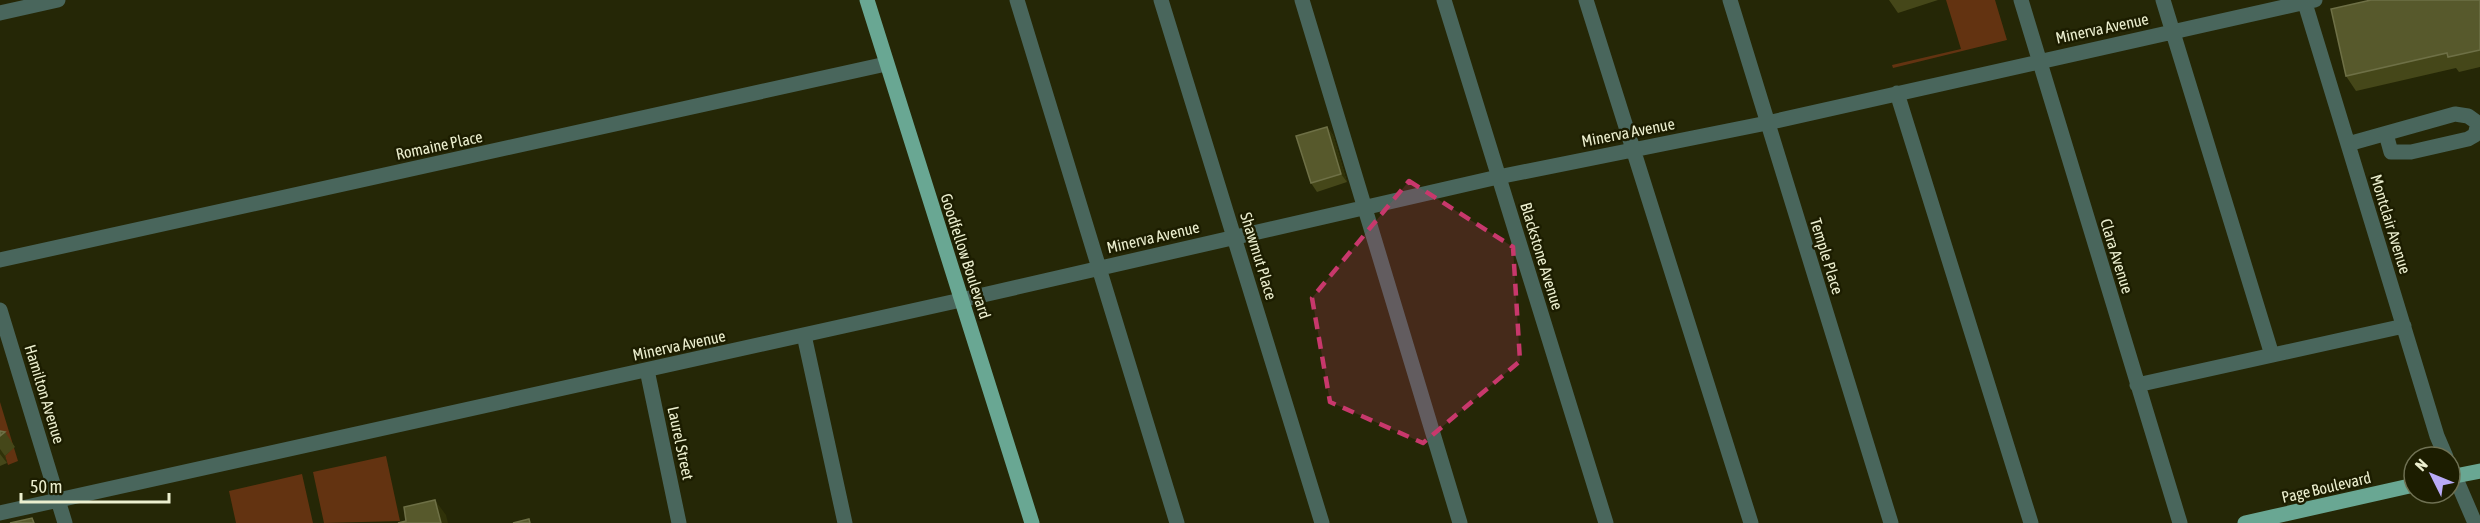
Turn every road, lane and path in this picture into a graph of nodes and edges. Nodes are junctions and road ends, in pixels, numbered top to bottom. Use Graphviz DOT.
graph roads {
  1 [pos="58,0"];
  2 [pos="867,0"];
  3 [pos="1017,0"];
  4 [pos="1161,0"];
  5 [pos="1302,0"];
  6 [pos="1444,0"];
  7 [pos="1586,0"];
  8 [pos="1730,0"];
  9 [pos="2021,0"];
  10 [pos="2163,0"];
  11 [pos="2308,1"];
  12 [pos="0,13"];
  13 [pos="2173,31"];
  14 [pos="2039,60"];
  15 [pos="886,64"];
  16 [pos="1897,93"];
  17 [pos="1767,123"];
  18 [pos="2386,134"];
  19 [pos="2348,144"];
  20 [pos="1634,150"];
  21 [pos="1498,177"];
  22 [pos="1365,207"];
  23 [pos="1234,236"];
  24 [pos="0,260"];
  25 [pos="1100,268"];
  26 [pos="961,300"];
  27 [pos="0,310"];
  28 [pos="2404,326"];
  29 [pos="804,335"];
  30 [pos="2272,355"];
  31 [pos="647,370"];
  32 [pos="2137,385"];
  33 [pos="2441,445"];
  34 [pos="2480,471"];
  35 [pos="2462,472"];
  36 [pos="2402,488"];
  37 [pos="2462,495"];
  38 [pos="58,500"];
  39 [pos="0,513"];
  40 [pos="65,523"];
  41 [pos="679,523"];
  42 [pos="844,523"];
  43 [pos="1032,523"];
  44 [pos="1177,523"];
  45 [pos="1322,523"];
  46 [pos="1460,523"];
  47 [pos="1606,523"];
  48 [pos="1751,523"];
  49 [pos="1891,523"];
  50 [pos="2031,523"];
  51 [pos="2180,523"];
  52 [pos="2245,523"];
  53 [pos="2475,523"];
  1 -- 12 [label="street"];
  2 -- 15 [label="main road, Goodfellow Boulevard"];
  3 -- 25 [label="street"];
  4 -- 23 [label="street, Shawmut Place"];
  5 -- 22 [label="street"];
  6 -- 21 [label="street, Blackstone Avenue"];
  7 -- 20 [label="street"];
  8 -- 17 [label="street, Temple Place"];
  9 -- 14 [label="street, Clara Avenue"];
  10 -- 13 [label="street"];
  11 -- 13 [label="street, Minerva Avenue"];
  11 -- 19 [label="street, Montclair Avenue"];
  13 -- 14 [label="street, Minerva Avenue"];
  13 -- 30 [label="street"];
  14 -- 16 [label="street, Minerva Avenue"];
  14 -- 32 [label="street, Clara Avenue"];
  15 -- 24 [label="street, Romaine Place"];
  15 -- 26 [label="main road, Goodfellow Boulevard"];
  16 -- 17 [label="street, Minerva Avenue"];
  16 -- 50 [label="street"];
  17 -- 20 [label="street, Minerva Avenue"];
  17 -- 49 [label="street, Temple Place"];
  18 -- 18 [label="street"];
  18 -- 19 [label="street"];
  19 -- 28 [label="street, Montclair Avenue"];
  20 -- 21 [label="street, Minerva Avenue"];
  20 -- 48 [label="street"];
  21 -- 22 [label="street, Minerva Avenue"];
  21 -- 47 [label="street, Blackstone Avenue"];
  22 -- 23 [label="street, Minerva Avenue"];
  22 -- 46 [label="street"];
  23 -- 25 [label="street, Minerva Avenue"];
  23 -- 45 [label="street, Shawmut Place"];
  25 -- 26 [label="street, Minerva Avenue"];
  25 -- 44 [label="street"];
  26 -- 29 [label="street, Minerva Avenue"];
  26 -- 43 [label="main road, Goodfellow Boulevard"];
  27 -- 38 [label="street, Hamilton Avenue"];
  28 -- 30 [label="street"];
  28 -- 33 [label="street, Montclair Avenue"];
  29 -- 31 [label="street, Minerva Avenue"];
  29 -- 42 [label="street"];
  30 -- 32 [label="street"];
  31 -- 38 [label="street, Minerva Avenue"];
  31 -- 41 [label="street, Laurel Street"];
  32 -- 51 [label="street, Clara Avenue"];
  34 -- 35 [label="main road"];
  36 -- 52 [label="main road, Page Boulevard"];
  37 -- 53 [label="street"];
  38 -- 39 [label="street, Minerva Avenue"];
  38 -- 40 [label="street, Hamilton Avenue"];
}
